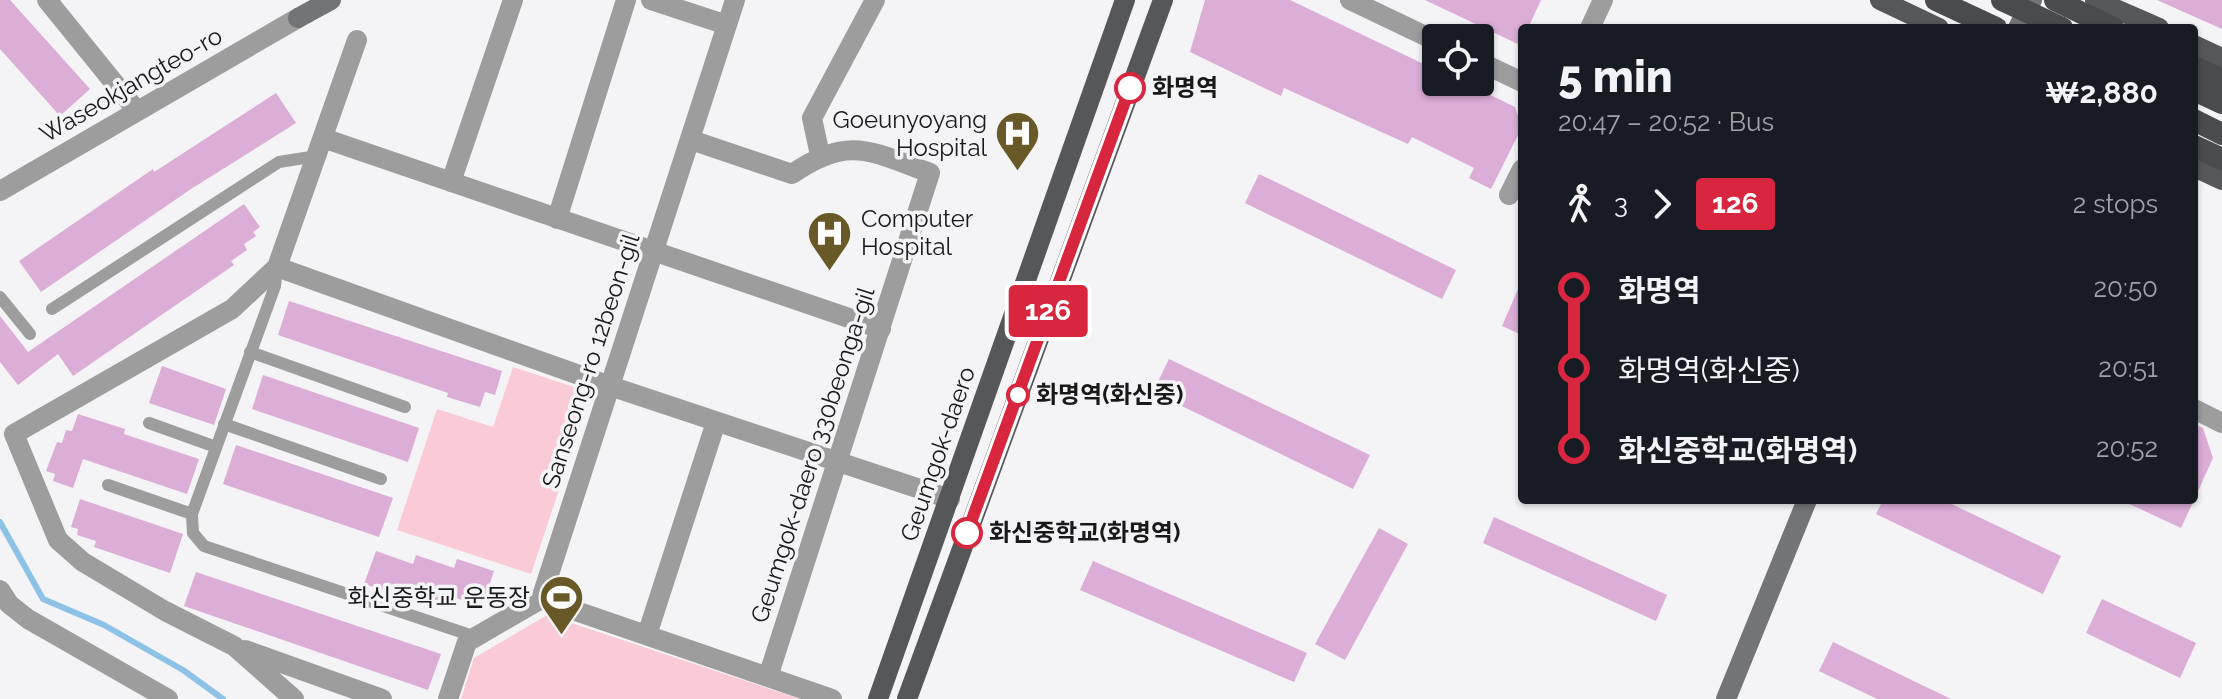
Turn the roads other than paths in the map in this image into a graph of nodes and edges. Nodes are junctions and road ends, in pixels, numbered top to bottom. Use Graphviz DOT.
graph roads {
  1 [pos="47,0"];
  2 [pos="331,0"];
  3 [pos="513,0"];
  4 [pos="626,0"];
  5 [pos="651,0"];
  6 [pos="735,0"];
  7 [pos="875,0"];
  8 [pos="1125,0"];
  9 [pos="1163,0"];
  10 [pos="1350,0"];
  11 [pos="1603,0"];
  12 [pos="1880,0"];
  13 [pos="1936,0"];
  14 [pos="2002,0"];
  15 [pos="2032,0"];
  16 [pos="2055,0"];
  17 [pos="2095,0"];
  18 [pos="298,18"];
  19 [pos="1592,24"];
  20 [pos="1931,24"];
  21 [pos="1987,24"];
  22 [pos="2020,24"];
  23 [pos="2053,24"];
  24 [pos="2105,24"];
  25 [pos="2150,24"];
  26 [pos="727,25"];
  27 [pos="1422,34"];
  28 [pos="357,40"];
  29 [pos="2198,47"];
  30 [pos="2222,58"];
  31 [pos="1494,69"];
  32 [pos="2198,69"];
  33 [pos="1518,80"];
  34 [pos="2222,80"];
  35 [pos="2198,92"];
  36 [pos="2222,103"];
  37 [pos="137,111"];
  38 [pos="2198,122"];
  39 [pos="2222,134"];
  40 [pos="691,140"];
  41 [pos="320,147"];
  42 [pos="2198,148"];
  43 [pos="820,155"];
  44 [pos="2222,159"];
  45 [pos="2198,169"];
  46 [pos="1518,177"];
  47 [pos="2222,180"];
  48 [pos="451,182"];
  49 [pos="0,191"];
  50 [pos="1509,195"];
  51 [pos="557,219"];
  52 [pos="653,253"];
  53 [pos="277,267"];
  54 [pos="0,297"];
  55 [pos="52,309"];
  56 [pos="881,329"];
  57 [pos="30,334"];
  58 [pos="250,352"];
  59 [pos="610,386"];
  60 [pos="405,407"];
  61 [pos="2198,411"];
  62 [pos="716,422"];
  63 [pos="149,423"];
  64 [pos="2222,423"];
  65 [pos="224,424"];
  66 [pos="7,440"];
  67 [pos="216,447"];
  68 [pos="839,462"];
  69 [pos="381,479"];
  70 [pos="108,485"];
  71 [pos="950,499"];
  72 [pos="1805,504"];
  73 [pos="192,514"];
  74 [pos="0,590"];
  75 [pos="541,599"];
  76 [pos="647,635"];
  77 [pos="476,637"];
  78 [pos="234,646"];
  79 [pos="768,677"];
  80 [pos="168,699"];
  81 [pos="294,699"];
  82 [pos="382,699"];
  83 [pos="448,699"];
  84 [pos="832,699"];
  85 [pos="878,699"];
  86 [pos="907,699"];
  87 [pos="1726,699"];
  1 -- 37 [label="street"];
  2 -- 18 [label="main road, Waseokjangteo-ro"];
  3 -- 48 [label="street"];
  4 -- 51 [label="street"];
  5 -- 26 [label="street"];
  6 -- 26 [label="street, Sanseong-ro 12beon-gil"];
  7 -- 43 [label="street"];
  8 -- 71 [label="main road, Geumgok-daero"];
  9 -- 86 [label="main road"];
  10 -- 27 [label="street"];
  11 -- 19 [label="street"];
  12 -- 20 [label="main road"];
  13 -- 21 [label="highway"];
  14 -- 23 [label="highway, bridge"];
  15 -- 22 [label="main road"];
  16 -- 24 [label="highway"];
  17 -- 25 [label="main road"];
  18 -- 37 [label="street, Waseokjangteo-ro"];
  26 -- 40 [label="street, Sanseong-ro 12beon-gil"];
  28 -- 41 [label="street"];
  29 -- 30 [label="main road"];
  31 -- 33 [label="street"];
  32 -- 34 [label="highway"];
  35 -- 36 [label="highway"];
  37 -- 49 [label="street, Waseokjangteo-ro"];
  38 -- 39 [label="highway"];
  40 -- 43 [label="street, Geumgok-daero 330beonga-gil"];
  40 -- 52 [label="street, Sanseong-ro 12beon-gil"];
  41 -- 48 [label="street"];
  41 -- 53 [label="street"];
  41 -- 55 [label="lane"];
  42 -- 44 [label="highway"];
  43 -- 56 [label="street, Geumgok-daero 330beonga-gil"];
  45 -- 47 [label="main road"];
  46 -- 50 [label="street"];
  48 -- 51 [label="street"];
  51 -- 52 [label="street"];
  52 -- 56 [label="street"];
  52 -- 59 [label="street, Sanseong-ro 12beon-gil"];
  53 -- 58 [label="lane"];
  53 -- 59 [label="street"];
  53 -- 66 [label="street"];
  54 -- 57 [label="lane"];
  56 -- 68 [label="street, Geumgok-daero 330beonga-gil"];
  58 -- 60 [label="lane"];
  58 -- 65 [label="lane"];
  59 -- 62 [label="street"];
  59 -- 75 [label="street, Sanseong-ro 12beon-gil"];
  61 -- 64 [label="street"];
  62 -- 68 [label="street"];
  62 -- 76 [label="street"];
  63 -- 67 [label="lane"];
  65 -- 67 [label="lane"];
  65 -- 69 [label="lane"];
  66 -- 78 [label="street"];
  67 -- 73 [label="lane"];
  68 -- 71 [label="street"];
  68 -- 79 [label="street, Geumgok-daero 330beonga-gil"];
  70 -- 73 [label="lane"];
  71 -- 85 [label="main road, Geumgok-daero"];
  72 -- 87 [label="main road"];
  73 -- 77 [label="lane"];
  74 -- 80 [label="street"];
  75 -- 76 [label="street"];
  75 -- 77 [label="street"];
  76 -- 79 [label="street"];
  77 -- 83 [label="street"];
  78 -- 81 [label="street"];
  78 -- 82 [label="street"];
  79 -- 84 [label="street"];
}
